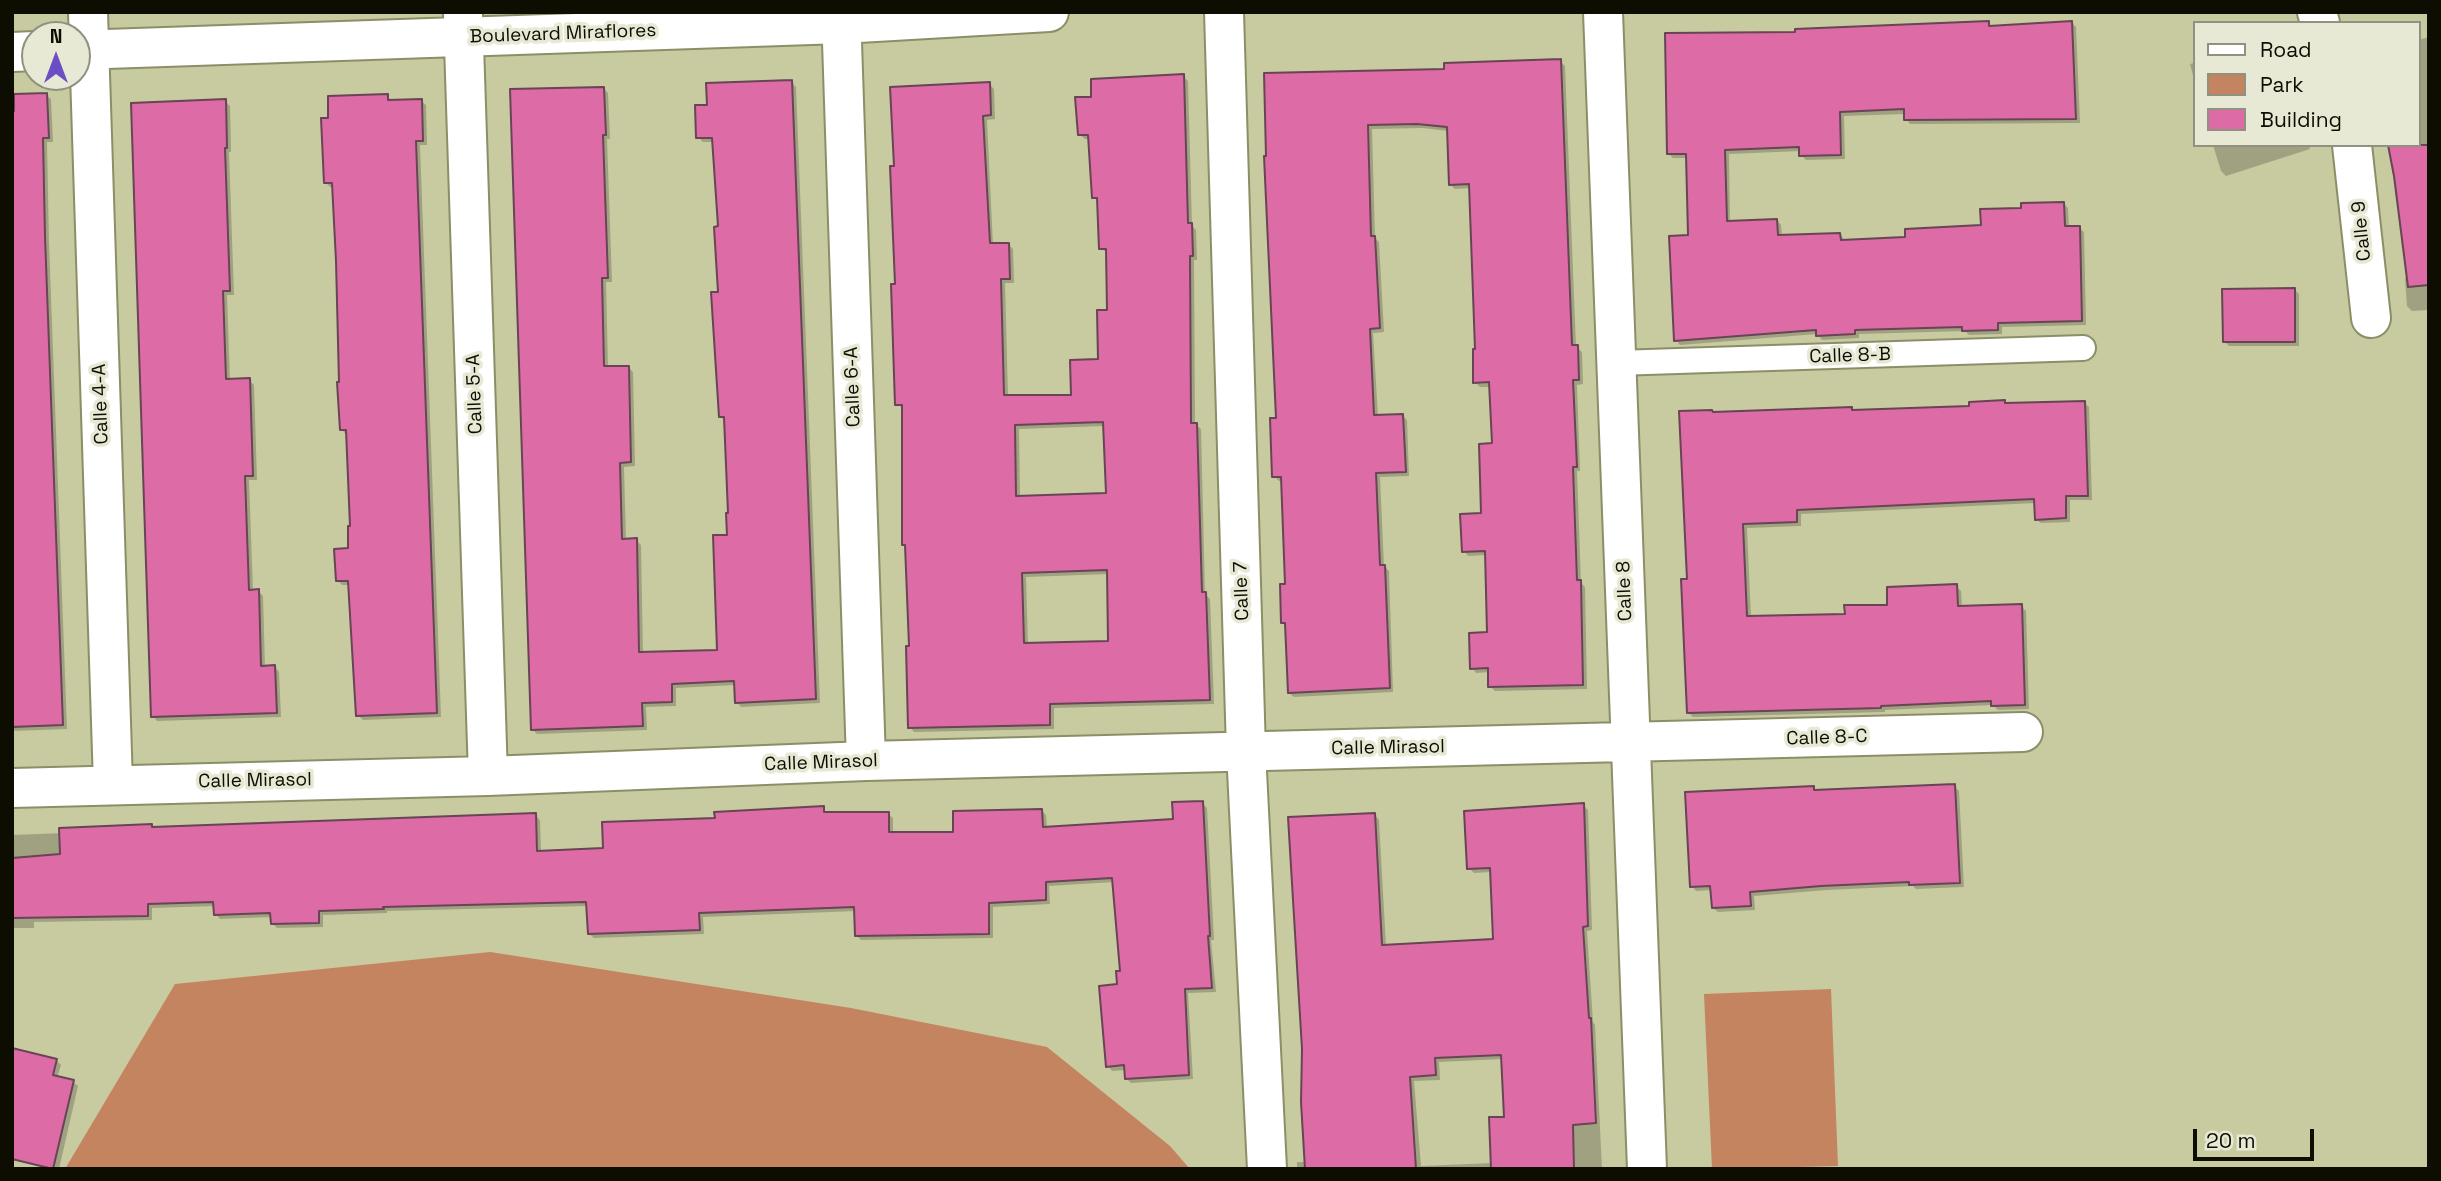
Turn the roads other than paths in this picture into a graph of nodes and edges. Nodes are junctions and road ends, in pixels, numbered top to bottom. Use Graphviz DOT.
graph roads {
  1 [pos="1049,12"];
  2 [pos="1224,12"];
  3 [pos="1603,12"];
  4 [pos="841,18"];
  5 [pos="463,25"];
  6 [pos="91,34"];
  7 [pos="87,91"];
  8 [pos="2352,147"];
  9 [pos="2371,318"];
  10 [pos="2083,348"];
  11 [pos="1616,363"];
  12 [pos="2023,732"];
  13 [pos="1631,743"];
  14 [pos="1247,751"];
  15 [pos="866,761"];
  16 [pos="488,776"];
  17 [pos="113,785"];
  18 [pos="12,788"];
  19 [pos="1267,1169"];
  20 [pos="1647,1169"];
  1 -- 4 [label="street, Boulevard Miraflores"];
  2 -- 14 [label="street, Calle 7"];
  3 -- 11 [label="street, Calle 8"];
  4 -- 5 [label="street, Boulevard Miraflores"];
  4 -- 15 [label="street, Calle 6-A"];
  5 -- 6 [label="street, Boulevard Miraflores"];
  5 -- 16 [label="street, Calle 5-A"];
  7 -- 17 [label="street, Calle 4-A"];
  8 -- 9 [label="street, Calle 9"];
  10 -- 11 [label="lane, Calle 8-B"];
  11 -- 13 [label="street, Calle 8"];
  12 -- 13 [label="street, Calle 8-C"];
  13 -- 14 [label="street, Calle Mirasol"];
  13 -- 20 [label="street, Calle 8"];
  14 -- 15 [label="street, Calle Mirasol"];
  14 -- 19 [label="street, Calle 7"];
  15 -- 16 [label="street, Calle Mirasol"];
  16 -- 17 [label="street, Calle Mirasol"];
  17 -- 18 [label="street, Calle Mirasol"];
}
